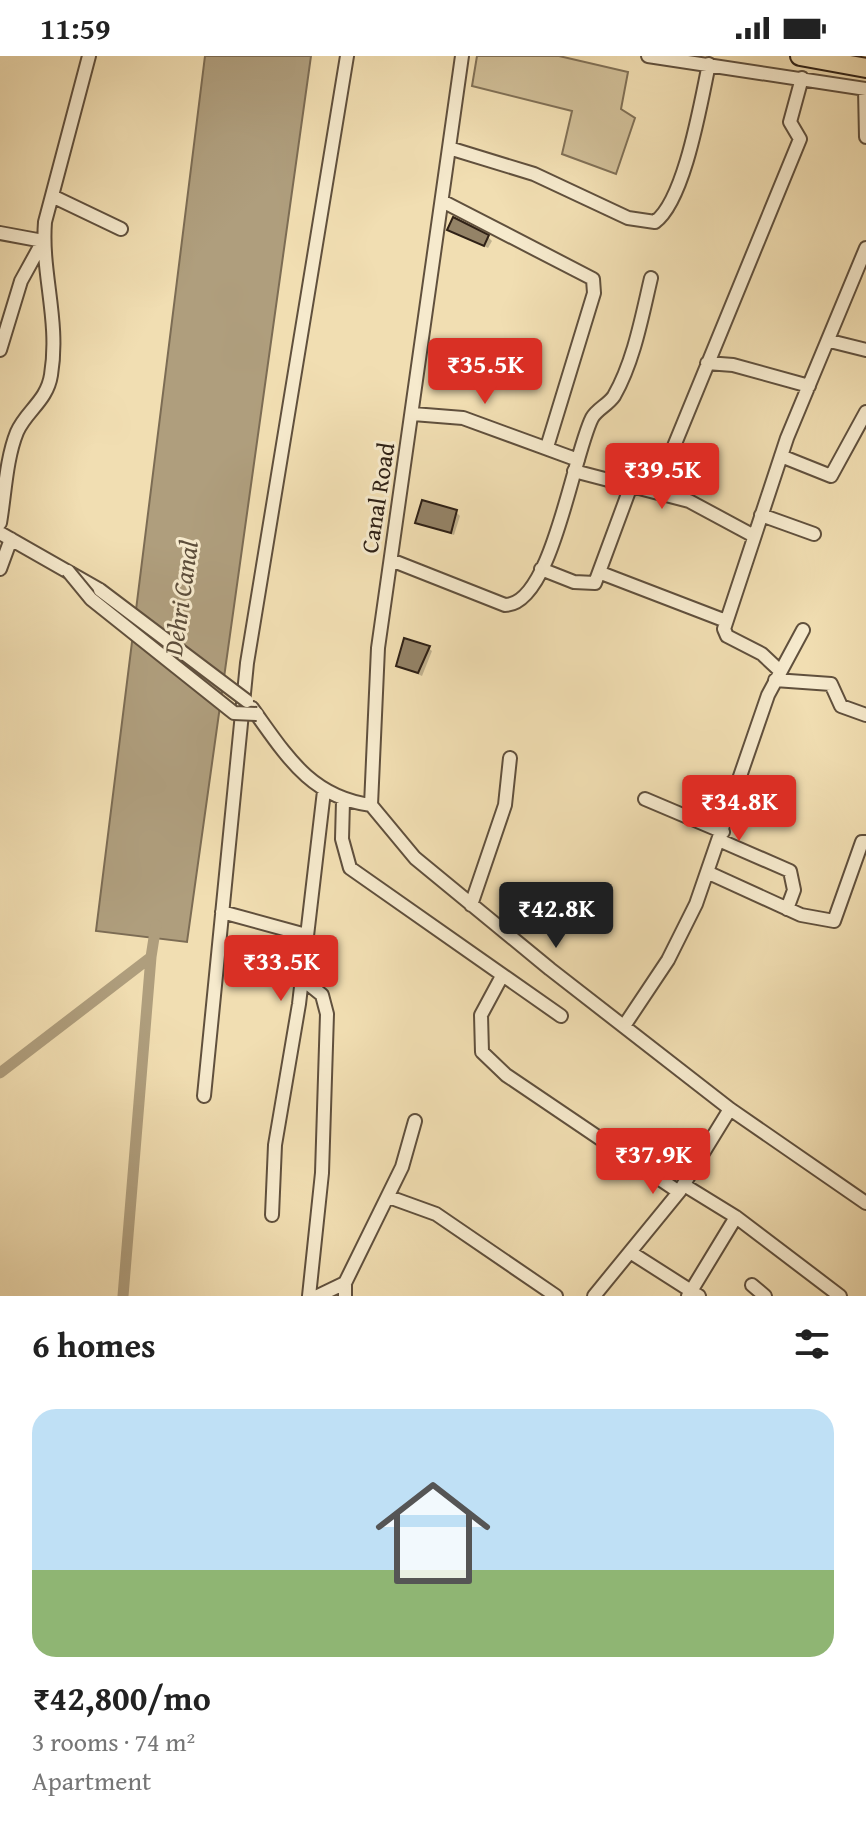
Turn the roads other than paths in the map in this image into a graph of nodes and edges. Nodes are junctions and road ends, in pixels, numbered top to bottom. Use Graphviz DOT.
graph roads {
  1 [pos="89,56"];
  2 [pos="347,56"];
  3 [pos="462,56"];
  4 [pos="648,56"];
  5 [pos="800,56"];
  6 [pos="709,64"];
  7 [pos="866,68"];
  8 [pos="802,78"];
  9 [pos="866,89"];
  10 [pos="866,137"];
  11 [pos="449,148"];
  12 [pos="52,196"];
  13 [pos="442,201"];
  14 [pos="121,229"];
  15 [pos="0,233"];
  16 [pos="43,241"];
  17 [pos="866,248"];
  18 [pos="651,278"];
  19 [pos="830,341"];
  20 [pos="0,350"];
  21 [pos="866,350"];
  22 [pos="707,363"];
  23 [pos="809,386"];
  24 [pos="866,412"];
  25 [pos="413,414"];
  26 [pos="547,447"];
  27 [pos="781,456"];
  28 [pos="576,466"];
  29 [pos="632,483"];
  30 [pos="656,490"];
  31 [pos="761,515"];
  32 [pos="0,523"];
  33 [pos="814,534"];
  34 [pos="6,536"];
  35 [pos="754,536"];
  36 [pos="391,560"];
  37 [pos="0,569"];
  38 [pos="541,569"];
  39 [pos="68,571"];
  40 [pos="601,573"];
  41 [pos="726,621"];
  42 [pos="803,630"];
  43 [pos="777,675"];
  44 [pos="257,714"];
  45 [pos="866,715"];
  46 [pos="510,758"];
  47 [pos="324,791"];
  48 [pos="645,799"];
  49 [pos="343,801"];
  50 [pos="371,805"];
  51 [pos="722,836"];
  52 [pos="866,842"];
  53 [pos="709,873"];
  54 [pos="471,905"];
  55 [pos="787,909"];
  56 [pos="222,912"];
  57 [pos="306,935"];
  58 [pos="502,976"];
  59 [pos="301,978"];
  60 [pos="561,1016"];
  61 [pos="624,1026"];
  62 [pos="204,1096"];
  63 [pos="730,1109"];
  64 [pos="415,1121"];
  65 [pos="682,1189"];
  66 [pos="389,1197"];
  67 [pos="865,1200"];
  68 [pos="272,1215"];
  69 [pos="736,1217"];
  70 [pos="630,1252"];
  71 [pos="752,1285"];
  72 [pos="345,1290"];
  73 [pos="692,1294"];
  74 [pos="309,1296"];
  75 [pos="318,1296"];
  76 [pos="556,1296"];
  77 [pos="594,1296"];
  78 [pos="765,1296"];
  79 [pos="840,1296"];
  1 -- 12 [label="street"];
  2 -- 56 [label="street"];
  3 -- 11 [label="street, Canal Road"];
  4 -- 6 [label="street"];
  5 -- 7 [label="highway"];
  6 -- 8 [label="street"];
  6 -- 11 [label="street"];
  8 -- 9 [label="street"];
  8 -- 22 [label="street"];
  9 -- 10 [label="street"];
  11 -- 13 [label="street, Canal Road"];
  12 -- 14 [label="street"];
  12 -- 16 [label="street"];
  13 -- 25 [label="street, Canal Road"];
  13 -- 26 [label="street"];
  15 -- 16 [label="street"];
  16 -- 20 [label="street"];
  16 -- 32 [label="street"];
  17 -- 19 [label="street"];
  18 -- 28 [label="street"];
  19 -- 21 [label="street"];
  19 -- 23 [label="street"];
  22 -- 23 [label="street"];
  22 -- 30 [label="street"];
  23 -- 27 [label="street"];
  24 -- 27 [label="street"];
  25 -- 26 [label="street"];
  25 -- 36 [label="street, Canal Road"];
  26 -- 28 [label="street"];
  27 -- 31 [label="street"];
  28 -- 29 [label="street"];
  28 -- 38 [label="street"];
  29 -- 30 [label="street"];
  29 -- 40 [label="street"];
  30 -- 35 [label="street"];
  31 -- 33 [label="street"];
  31 -- 35 [label="street"];
  34 -- 37 [label="street"];
  34 -- 39 [label="street"];
  35 -- 41 [label="street"];
  36 -- 38 [label="street"];
  36 -- 50 [label="street, Canal Road"];
  38 -- 40 [label="street"];
  39 -- 44 [label="street, bridge"];
  39 -- 44 [label="street, bridge"];
  40 -- 41 [label="street"];
  41 -- 43 [label="street"];
  42 -- 43 [label="street"];
  43 -- 45 [label="street"];
  43 -- 51 [label="street"];
  44 -- 47 [label="street"];
  46 -- 54 [label="street"];
  47 -- 49 [label="street"];
  47 -- 57 [label="street"];
  48 -- 51 [label="street"];
  49 -- 50 [label="street"];
  49 -- 58 [label="street"];
  50 -- 54 [label="street"];
  51 -- 53 [label="street"];
  51 -- 55 [label="street"];
  52 -- 55 [label="street"];
  53 -- 55 [label="street"];
  53 -- 61 [label="street"];
  54 -- 61 [label="street"];
  56 -- 57 [label="street"];
  56 -- 62 [label="street"];
  57 -- 59 [label="street"];
  58 -- 60 [label="street"];
  58 -- 65 [label="street"];
  59 -- 68 [label="street"];
  59 -- 74 [label="street"];
  61 -- 63 [label="street"];
  63 -- 65 [label="street"];
  63 -- 67 [label="street"];
  64 -- 66 [label="street"];
  65 -- 69 [label="street"];
  65 -- 70 [label="street"];
  66 -- 72 [label="street"];
  66 -- 76 [label="street"];
  69 -- 73 [label="street"];
  69 -- 79 [label="street"];
  70 -- 73 [label="street"];
  70 -- 77 [label="street"];
  71 -- 78 [label="street"];
  72 -- 75 [label="street"];
}
